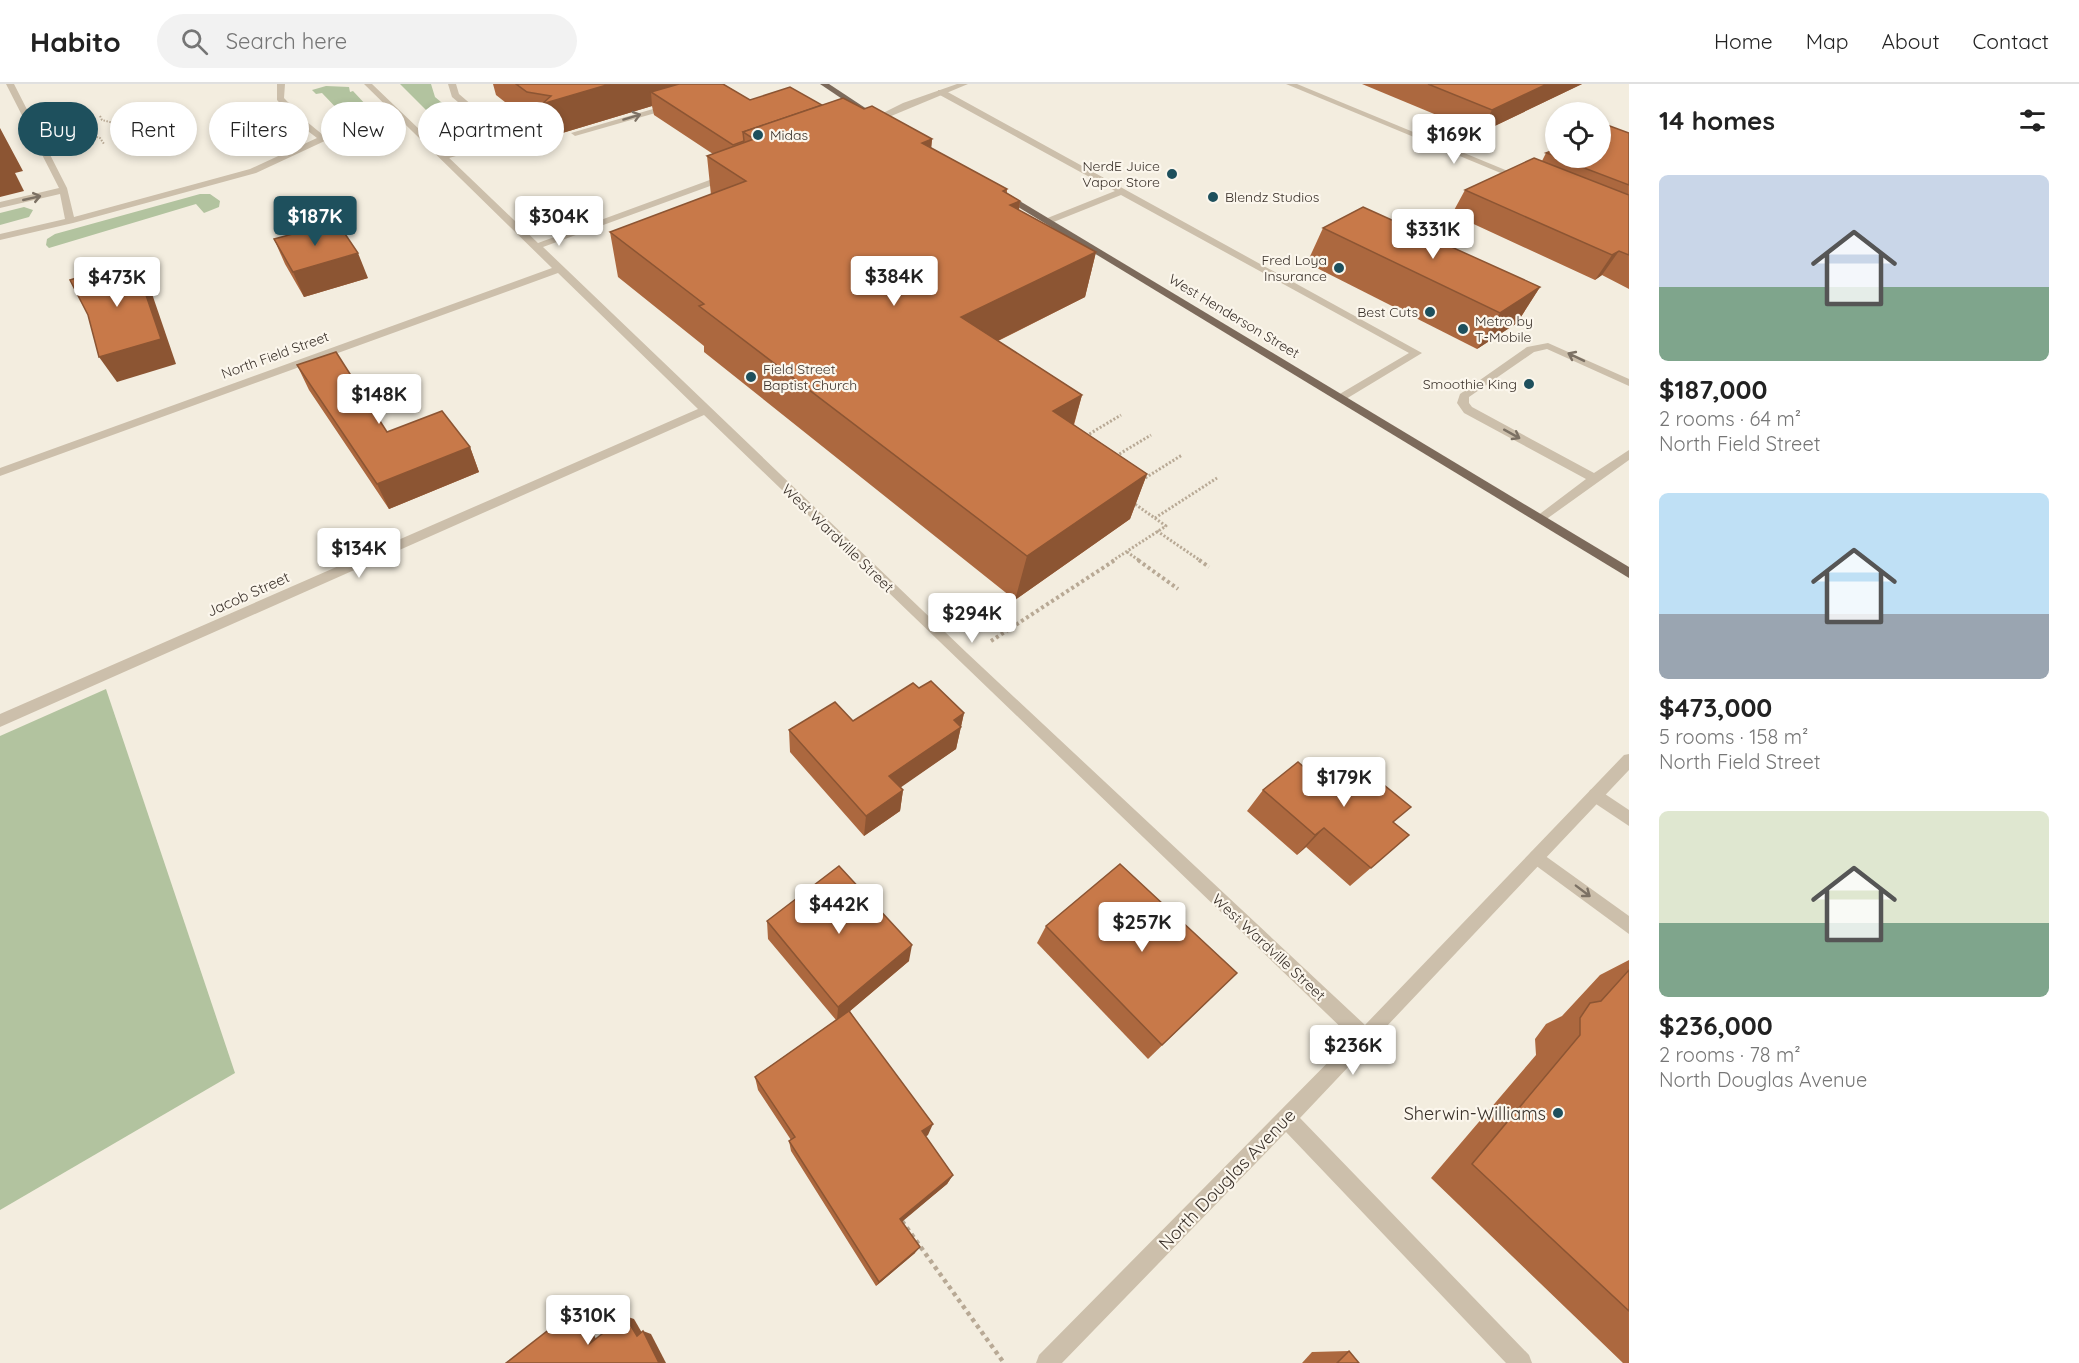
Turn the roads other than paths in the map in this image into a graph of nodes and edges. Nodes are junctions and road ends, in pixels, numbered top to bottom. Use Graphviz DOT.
graph roads {
  1 [pos="10,84"];
  2 [pos="368,84"];
  3 [pos="452,84"];
  4 [pos="824,84"];
  5 [pos="964,84"];
  6 [pos="1290,84"];
  7 [pos="283,86"];
  8 [pos="941,92"];
  9 [pos="386,102"];
  10 [pos="463,102"];
  11 [pos="680,103"];
  12 [pos="876,118"];
  13 [pos="406,121"];
  14 [pos="859,127"];
  15 [pos="893,128"];
  16 [pos="575,133"];
  17 [pos="321,137"];
  18 [pos="321,138"];
  19 [pos="452,156"];
  20 [pos="445,158"];
  21 [pos="736,173"];
  22 [pos="1530,181"];
  23 [pos="990,186"];
  24 [pos="63,190"];
  25 [pos="1122,191"];
  26 [pos="0,205"];
  27 [pos="70,221"];
  28 [pos="1048,221"];
  29 [pos="0,237"];
  30 [pos="537,246"];
  31 [pos="561,268"];
  32 [pos="1629,382"];
  33 [pos="1342,398"];
  34 [pos="706,410"];
  35 [pos="1629,454"];
  36 [pos="0,472"];
  37 [pos="1595,479"];
  38 [pos="1541,519"];
  39 [pos="1629,573"];
  40 [pos="0,721"];
  41 [pos="1629,760"];
  42 [pos="1596,795"];
  43 [pos="1629,819"];
  44 [pos="1538,857"];
  45 [pos="1629,926"];
  46 [pos="1365,1038"];
  47 [pos="1286,1118"];
  48 [pos="1047,1363"];
  49 [pos="1521,1363"];
  1 -- 24 [label="street"];
  2 -- 9 [label="street, West Wardville Street"];
  3 -- 10 [label="street"];
  4 -- 12 [label="main road"];
  5 -- 8 [label="street"];
  6 -- 22 [label="street"];
  7 -- 17 [label="street"];
  8 -- 12 [label="street"];
  8 -- 25 [label="street"];
  16 -- 11 [label="street, one-way"];
  12 -- 14 [label="street"];
  12 -- 15 [label="main road"];
  13 -- 20 [label="street, West Wardville Street"];
  18 -- 27 [label="street"];
  19 -- 20 [label="street"];
  20 -- 30 [label="street, West Wardville Street"];
  21 -- 30 [label="street"];
  23 -- 28 [label="main road, West Henderson Street"];
  26 -- 24 [label="street, one-way"];
  24 -- 27 [label="street"];
  25 -- 28 [label="street"];
  25 -- 33 [label="street"];
  27 -- 29 [label="street"];
  28 -- 33 [label="main road, West Henderson Street"];
  30 -- 31 [label="street, West Wardville Street"];
  31 -- 34 [label="street, West Wardville Street"];
  31 -- 36 [label="street, North Field Street"];
  32 -- 37 [label="street, one-way"];
  33 -- 38 [label="main road, West Henderson Street"];
  34 -- 40 [label="street, Jacob Street"];
  34 -- 46 [label="street, West Wardville Street"];
  35 -- 37 [label="street"];
  37 -- 38 [label="street"];
  38 -- 39 [label="main road, West Henderson Street"];
  41 -- 42 [label="street, North Douglas Avenue"];
  42 -- 43 [label="street"];
  42 -- 44 [label="street, North Douglas Avenue"];
  44 -- 45 [label="street, one-way"];
  44 -- 46 [label="street, North Douglas Avenue"];
  46 -- 47 [label="street, North Douglas Avenue"];
  47 -- 48 [label="street, North Douglas Avenue"];
  47 -- 49 [label="street"];
}
